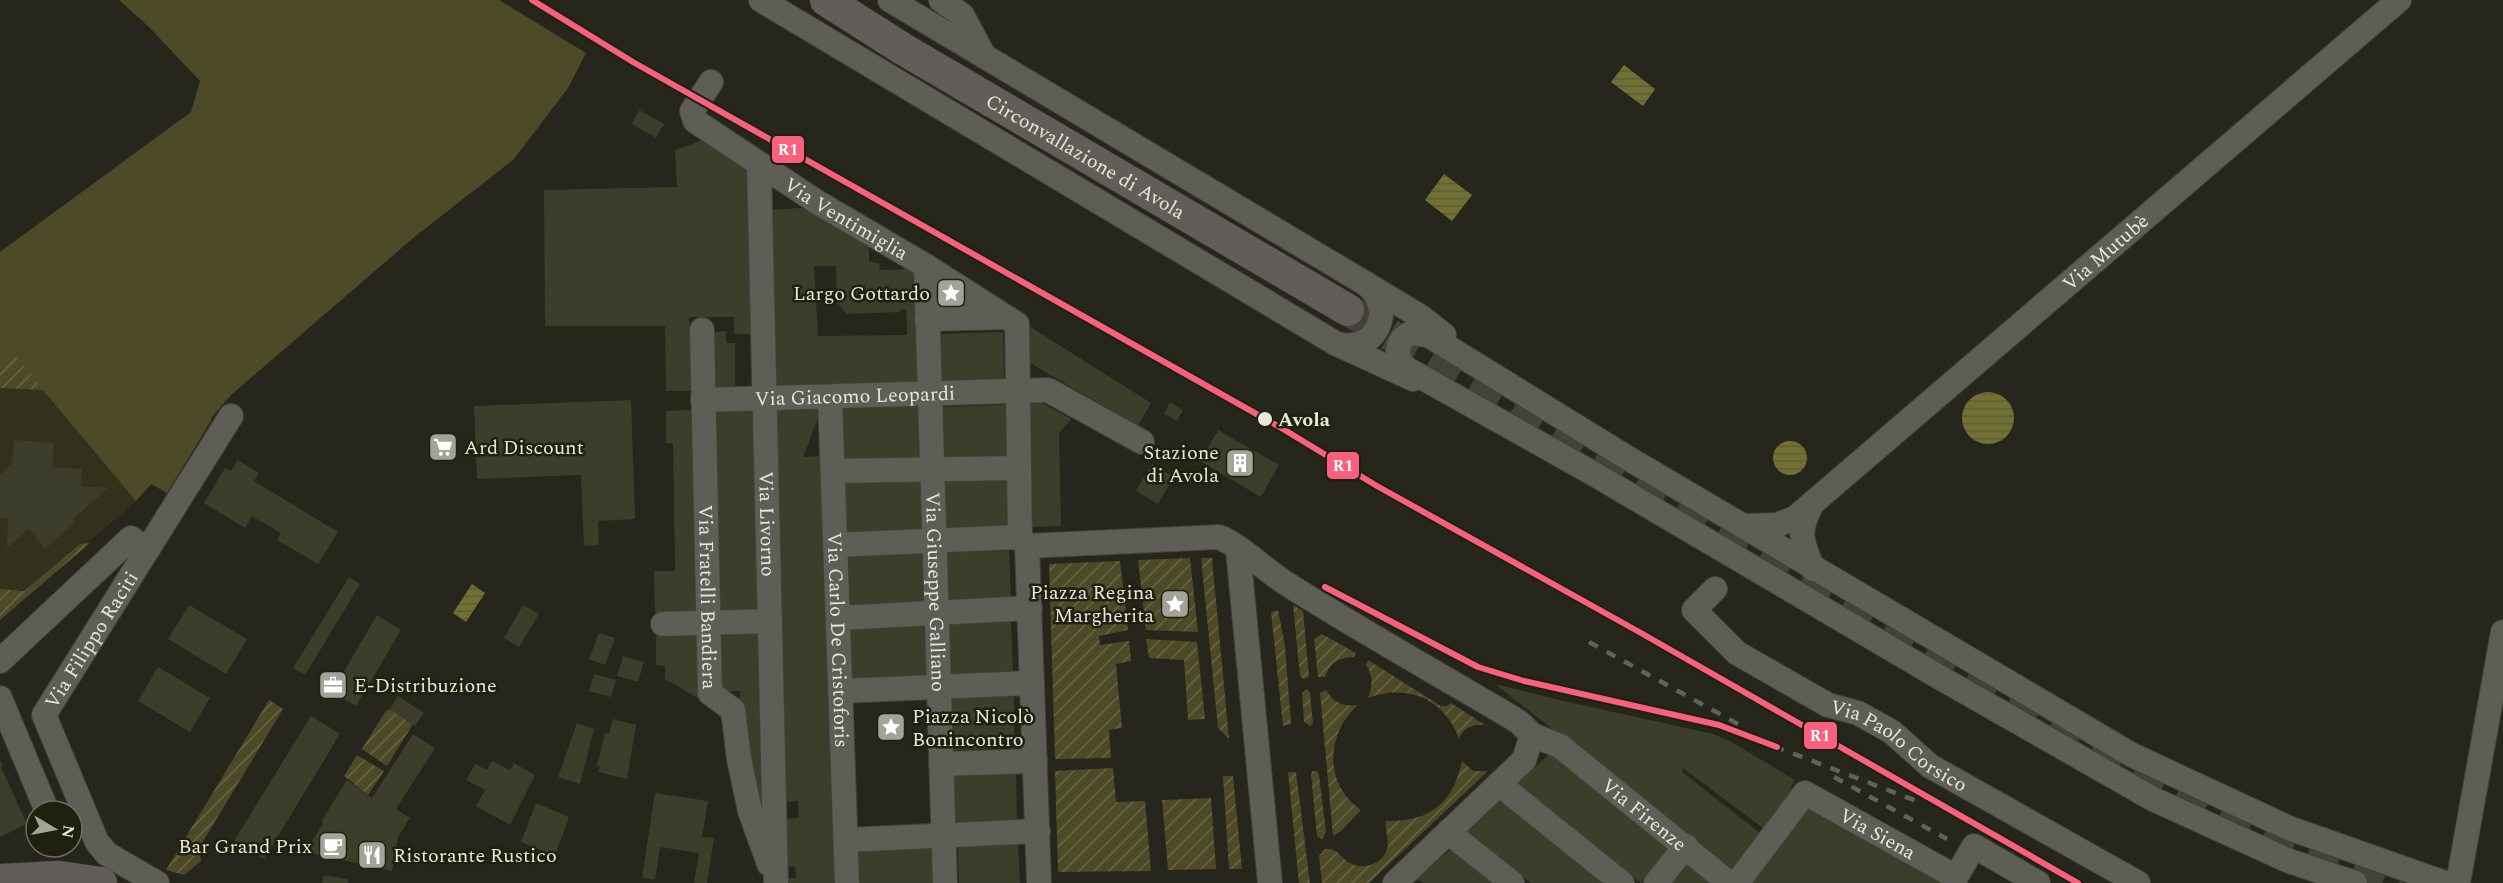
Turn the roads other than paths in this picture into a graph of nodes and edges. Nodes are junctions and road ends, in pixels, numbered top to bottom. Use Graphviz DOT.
graph roads {
  1 [pos="761,0"];
  2 [pos="826,0"];
  3 [pos="890,0"];
  4 [pos="941,0"];
  5 [pos="2399,0"];
  6 [pos="985,58"];
  7 [pos="711,82"];
  8 [pos="759,164"];
  9 [pos="920,263"];
  10 [pos="1363,282"];
  11 [pos="1348,310"];
  12 [pos="1005,316"];
  13 [pos="928,327"];
  14 [pos="702,330"];
  15 [pos="1335,343"];
  16 [pos="1500,380"];
  17 [pos="1012,392"];
  18 [pos="930,394"];
  19 [pos="830,397"];
  20 [pos="765,399"];
  21 [pos="704,400"];
  22 [pos="1481,410"];
  23 [pos="231,416"];
  24 [pos="1142,442"];
  25 [pos="1013,468"];
  26 [pos="932,470"];
  27 [pos="833,471"];
  28 [pos="1812,504"];
  29 [pos="1743,526"];
  30 [pos="1019,541"];
  31 [pos="934,542"];
  32 [pos="836,546"];
  33 [pos="146,550"];
  34 [pos="1238,550"];
  35 [pos="1813,568"];
  36 [pos="1714,589"];
  37 [pos="1020,608"];
  38 [pos="937,613"];
  39 [pos="838,618"];
  40 [pos="770,621"];
  41 [pos="708,623"];
  42 [pos="663,624"];
  43 [pos="2503,632"];
  44 [pos="0,661"];
  45 [pos="1023,684"];
  46 [pos="939,687"];
  47 [pos="840,691"];
  48 [pos="0,698"];
  49 [pos="1532,735"];
  50 [pos="1025,761"];
  51 [pos="941,764"];
  52 [pos="1504,788"];
  53 [pos="42,799"];
  54 [pos="70,799"];
  55 [pos="84,824"];
  56 [pos="1028,831"];
  57 [pos="944,835"];
  58 [pos="1454,836"];
  59 [pos="846,840"];
  60 [pos="97,842"];
  61 [pos="1686,846"];
  62 [pos="2,878"];
  63 [pos="1402,881"];
  64 [pos="93,883"];
  65 [pos="101,883"];
  66 [pos="157,883"];
  67 [pos="776,883"];
  68 [pos="847,883"];
  69 [pos="945,883"];
  70 [pos="1039,883"];
  71 [pos="1270,883"];
  72 [pos="1512,883"];
  73 [pos="1622,883"];
  74 [pos="1656,883"];
  75 [pos="1729,883"];
  76 [pos="1737,883"];
  77 [pos="2038,883"];
  78 [pos="2138,883"];
  79 [pos="2355,883"];
  80 [pos="2445,883"];
  81 [pos="2458,883"];
  1 -- 15 [label="street"];
  2 -- 11 [label="main road, Circonvallazione di Avola"];
  3 -- 6 [label="street"];
  4 -- 6 [label="street"];
  5 -- 28 [label="street, Via Mutubè"];
  6 -- 10 [label="street"];
  7 -- 8 [label="street, Via Ventimiglia"];
  8 -- 9 [label="street, Via Ventimiglia"];
  8 -- 20 [label="street, Via Livorno"];
  9 -- 12 [label="street, Via Ventimiglia"];
  9 -- 13 [label="street, Via Giuseppe Galliano"];
  10 -- 15 [label="street"];
  10 -- 16 [label="street"];
  12 -- 13 [label="street"];
  12 -- 17 [label="street"];
  13 -- 18 [label="street, Via Giuseppe Galliano"];
  14 -- 21 [label="street, Via Fratelli Bandiera"];
  15 -- 22 [label="street"];
  16 -- 22 [label="street"];
  16 -- 29 [label="street"];
  17 -- 18 [label="street, Via Giacomo Leopardi"];
  17 -- 24 [label="street, Via Giacomo Leopardi"];
  17 -- 25 [label="street"];
  18 -- 19 [label="street, Via Giacomo Leopardi"];
  18 -- 26 [label="street, Via Giuseppe Galliano"];
  19 -- 20 [label="street, Via Giacomo Leopardi"];
  19 -- 27 [label="street, Via Carlo De Cristoforis"];
  20 -- 21 [label="street, Via Giacomo Leopardi"];
  20 -- 40 [label="street, Via Livorno"];
  21 -- 41 [label="street, Via Fratelli Bandiera"];
  22 -- 79 [label="street"];
  23 -- 33 [label="street, Via Filippo Raciti"];
  25 -- 26 [label="street"];
  25 -- 30 [label="street"];
  26 -- 27 [label="street"];
  26 -- 31 [label="street, Via Giuseppe Galliano"];
  27 -- 32 [label="street, Via Carlo De Cristoforis"];
  28 -- 29 [label="street, Via Mutubè"];
  28 -- 35 [label="street"];
  29 -- 35 [label="street"];
  30 -- 31 [label="street, Via Firenze"];
  30 -- 34 [label="street, Via Firenze"];
  30 -- 37 [label="street"];
  31 -- 32 [label="street, Via Firenze"];
  31 -- 38 [label="street, Via Giuseppe Galliano"];
  32 -- 39 [label="street, Via Carlo De Cristoforis"];
  33 -- 44 [label="street"];
  33 -- 54 [label="street, Via Filippo Raciti"];
  34 -- 49 [label="street, Via Firenze"];
  34 -- 71 [label="street"];
  35 -- 80 [label="street"];
  36 -- 78 [label="street, Via Paolo Corsico"];
  37 -- 38 [label="street"];
  37 -- 45 [label="street"];
  38 -- 39 [label="street"];
  38 -- 46 [label="street, Via Giuseppe Galliano"];
  39 -- 47 [label="street, Via Carlo De Cristoforis"];
  40 -- 41 [label="street"];
  40 -- 67 [label="street, Via Livorno"];
  41 -- 42 [label="street"];
  41 -- 67 [label="street, Via Fratelli Bandiera"];
  43 -- 81 [label="street"];
  45 -- 46 [label="street"];
  45 -- 50 [label="street"];
  46 -- 47 [label="street"];
  46 -- 51 [label="street, Via Giuseppe Galliano"];
  47 -- 59 [label="street, Via Carlo De Cristoforis"];
  48 -- 53 [label="street"];
  49 -- 52 [label="street"];
  49 -- 61 [label="street, Via Firenze"];
  50 -- 51 [label="street"];
  50 -- 56 [label="street"];
  51 -- 57 [label="street, Via Giuseppe Galliano"];
  52 -- 58 [label="street"];
  52 -- 73 [label="street"];
  55 -- 60 [label="street, Via Filippo Raciti"];
  56 -- 57 [label="street"];
  56 -- 70 [label="street"];
  57 -- 59 [label="street"];
  57 -- 69 [label="street, Via Giuseppe Galliano"];
  58 -- 63 [label="street"];
  58 -- 72 [label="street"];
  59 -- 68 [label="street, Via Carlo De Cristoforis"];
  60 -- 64 [label="street"];
  60 -- 66 [label="street, Via Filippo Raciti"];
  61 -- 74 [label="street"];
  61 -- 75 [label="street, Via Firenze"];
  62 -- 64 [label="main road"];
  64 -- 65 [label="main road"];
  76 -- 77 [label="street, Via Siena"];
}
